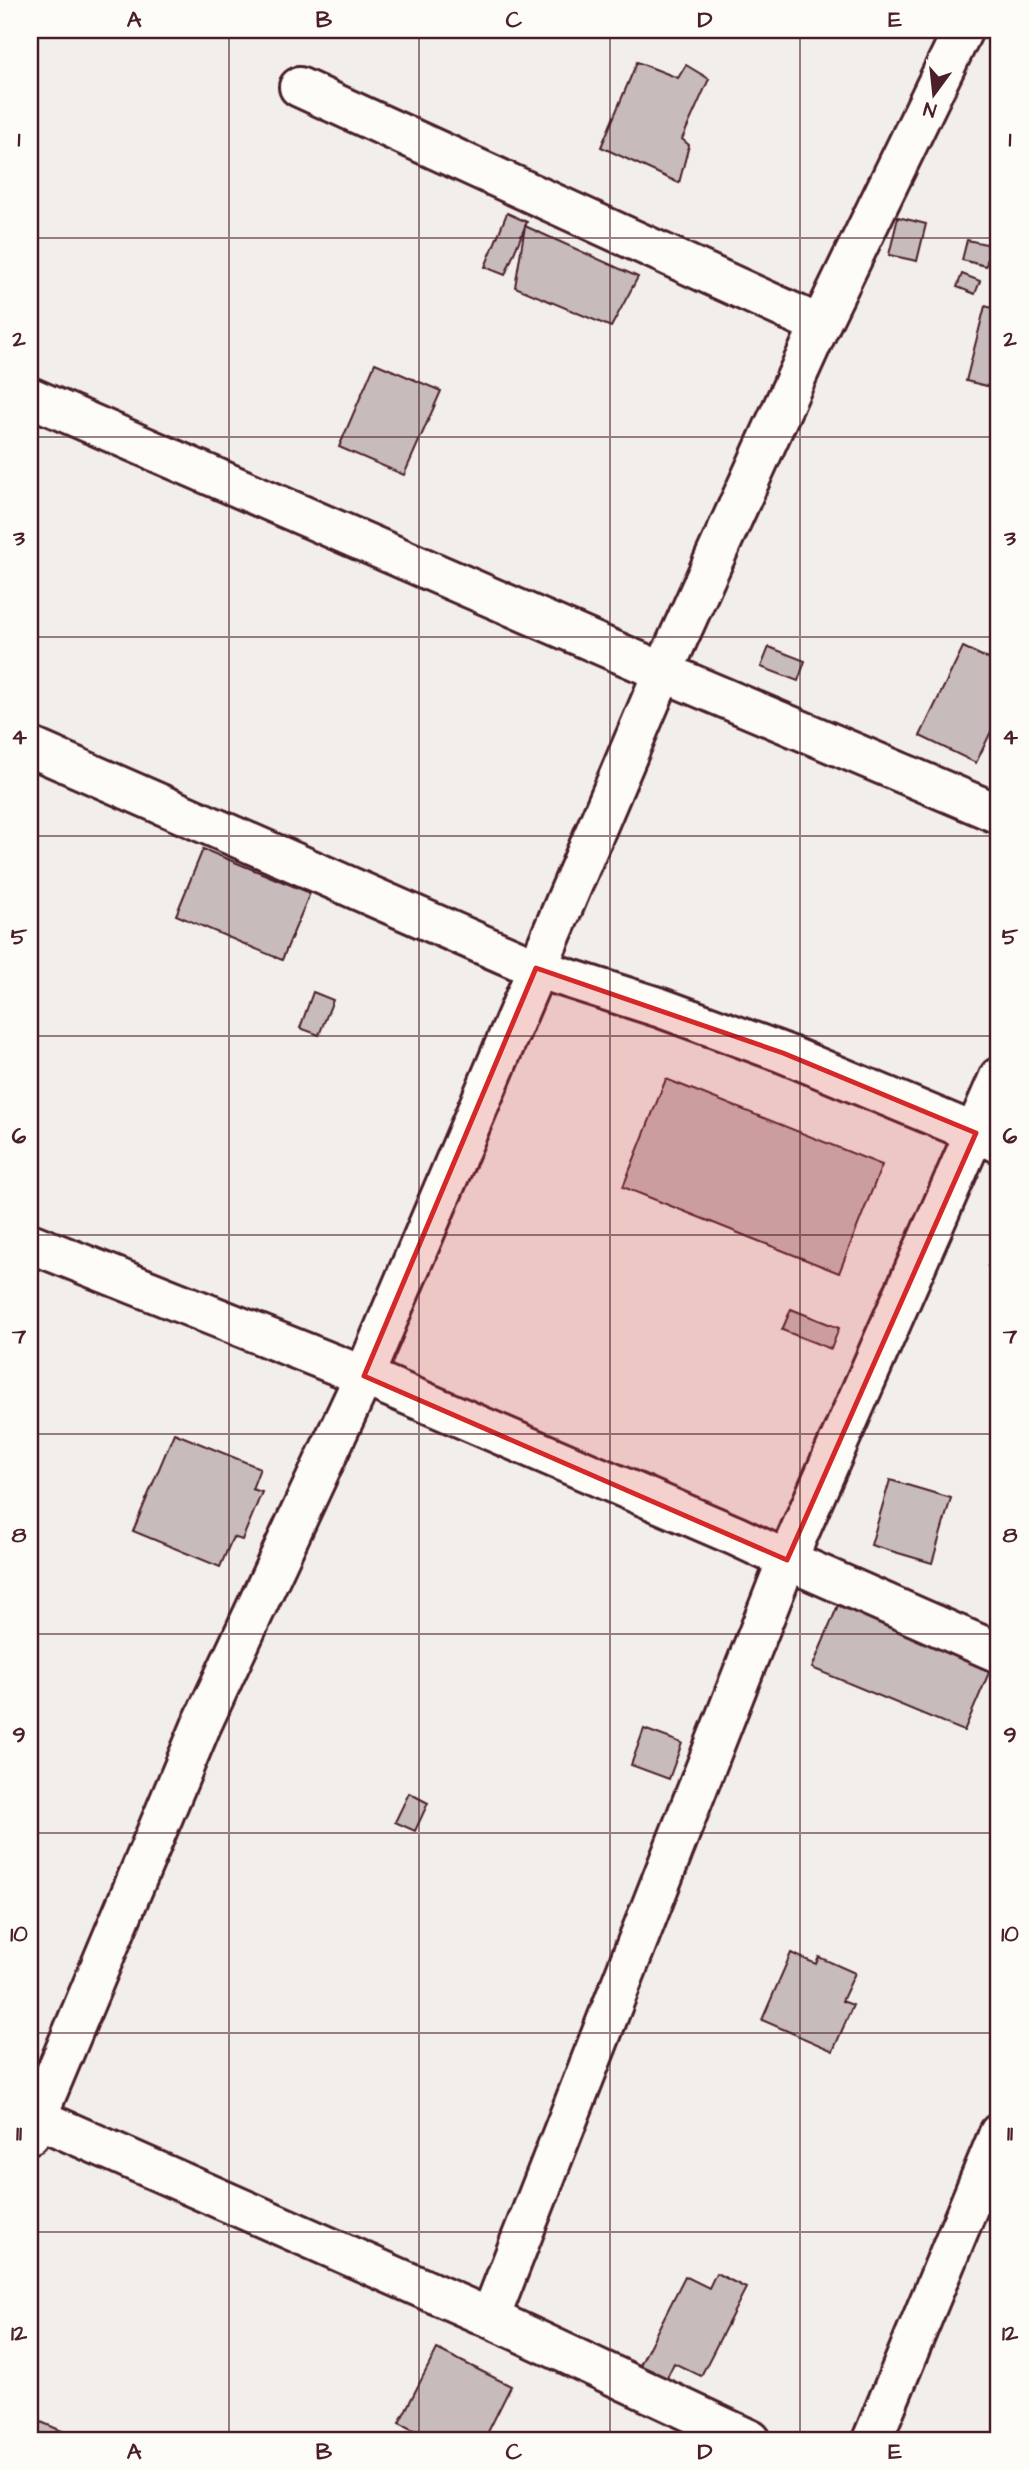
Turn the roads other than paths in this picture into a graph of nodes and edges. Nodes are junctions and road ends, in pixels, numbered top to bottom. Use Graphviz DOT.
graph roads {
  1 [pos="963,30"];
  2 [pos="299,87"];
  3 [pos="820,325"];
  4 [pos="30,397"];
  5 [pos="663,672"];
  6 [pos="30,747"];
  7 [pos="999,814"];
  8 [pos="536,968"];
  9 [pos="999,1077"];
  10 [pos="988,1138"];
  11 [pos="30,1243"];
  12 [pos="363,1376"];
  13 [pos="787,1560"];
  14 [pos="999,1653"];
  15 [pos="32,2123"];
  16 [pos="999,2133"];
  17 [pos="490,2318"];
  18 [pos="751,2440"];
  19 [pos="872,2440"];
  1 -- 3 [label="street"];
  2 -- 3 [label="street"];
  3 -- 5 [label="street"];
  4 -- 5 [label="street"];
  5 -- 7 [label="street"];
  5 -- 8 [label="street"];
  6 -- 8 [label="street"];
  8 -- 10 [label="street"];
  8 -- 12 [label="street"];
  9 -- 10 [label="street"];
  10 -- 13 [label="street"];
  11 -- 12 [label="street"];
  12 -- 13 [label="street"];
  12 -- 15 [label="street"];
  13 -- 14 [label="street"];
  13 -- 17 [label="street"];
  15 -- 17 [label="street"];
  16 -- 19 [label="street"];
  17 -- 18 [label="street"];
}
